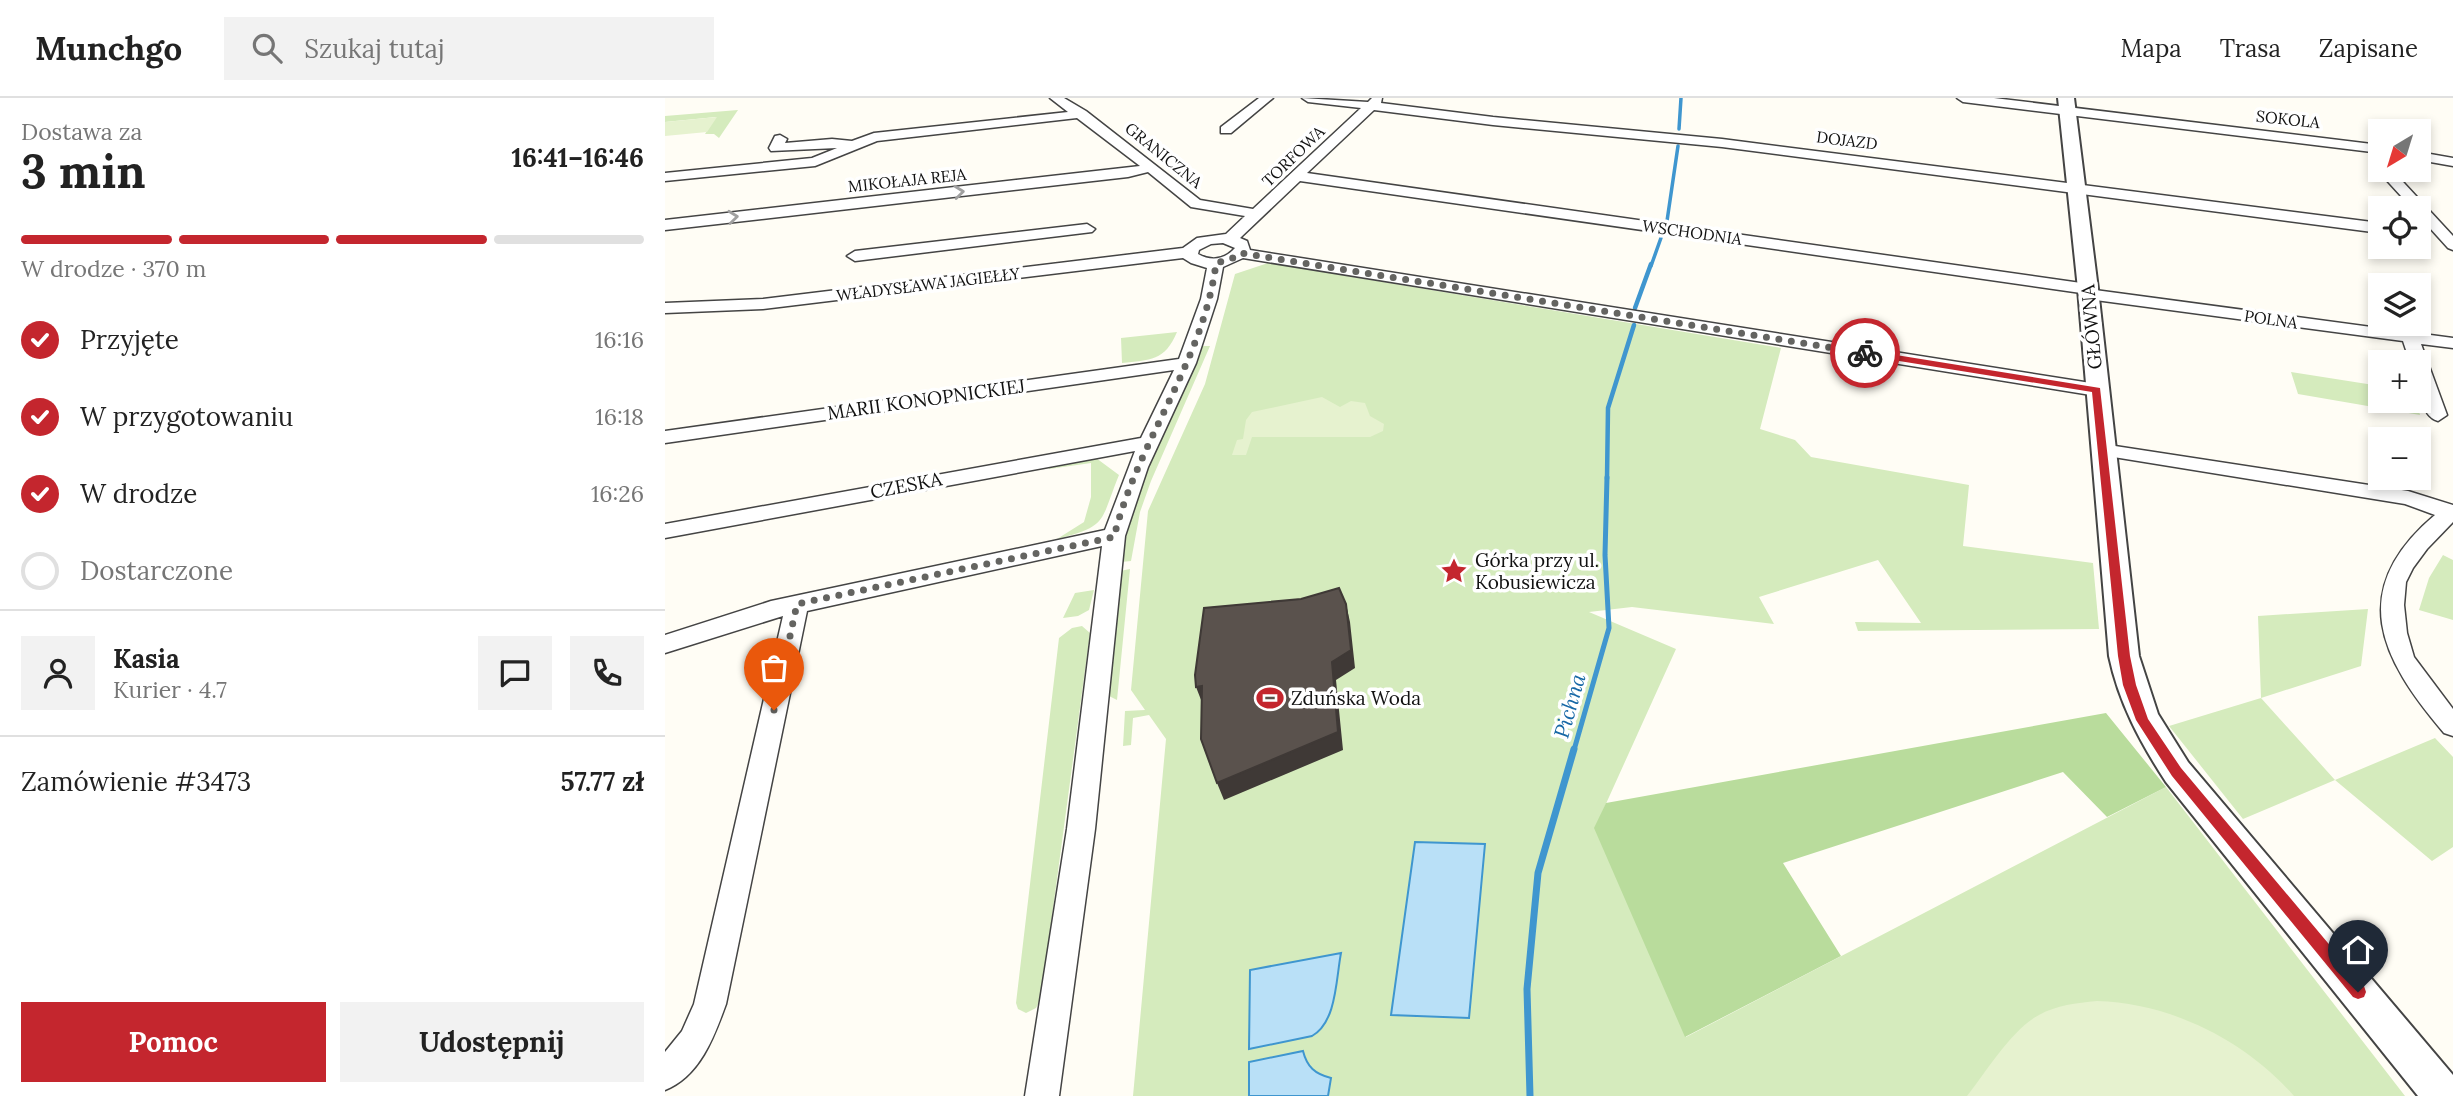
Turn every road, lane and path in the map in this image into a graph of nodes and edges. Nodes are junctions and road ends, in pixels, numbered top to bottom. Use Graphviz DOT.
graph roads {
  1 [pos="1056,98"];
  2 [pos="1267,98"];
  3 [pos="1308,98"];
  4 [pos="1963,98"];
  5 [pos="1375,102"];
  6 [pos="2066,104"];
  7 [pos="1081,114"];
  8 [pos="1226,130"];
  9 [pos="780,139"];
  10 [pos="2362,145"];
  11 [pos="852,146"];
  12 [pos="2368,146"];
  13 [pos="2368,151"];
  14 [pos="2431,158"];
  15 [pos="2453,162"];
  16 [pos="1153,167"];
  17 [pos="1296,176"];
  18 [pos="665,177"];
  19 [pos="2396,182"];
  20 [pos="2075,189"];
  21 [pos="1259,214"];
  22 [pos="665,225"];
  23 [pos="2368,226"];
  24 [pos="1087,229"];
  25 [pos="2450,239"];
  26 [pos="1236,246"];
  27 [pos="1189,252"];
  28 [pos="855,256"];
  29 [pos="1216,263"];
  30 [pos="925,266"];
  31 [pos="2088,291"];
  32 [pos="665,307"];
  33 [pos="2410,337"];
  34 [pos="2453,344"];
  35 [pos="1187,363"];
  36 [pos="2097,390"];
  37 [pos="2438,415"];
  38 [pos="665,437"];
  39 [pos="1148,443"];
  40 [pos="2102,450"];
  41 [pos="2451,513"];
  42 [pos="665,531"];
  43 [pos="1114,537"];
  44 [pos="797,604"];
  45 [pos="665,644"];
  46 [pos="2453,726"];
  47 [pos="665,1074"];
  48 [pos="1042,1096"];
  49 [pos="2444,1096"];
  1 -- 7 [label="street, GRANICZNA"];
  2 -- 8 [label="street"];
  3 -- 5 [label="street, DOJAZD"];
  4 -- 6 [label="street, SOKOLA"];
  5 -- 17 [label="street, TORFOWA"];
  5 -- 20 [label="street, DOJAZD"];
  6 -- 10 [label="street, SOKOLA"];
  6 -- 20 [label="street, GŁÓWNA"];
  7 -- 11 [label="street"];
  7 -- 16 [label="street, GRANICZNA"];
  9 -- 11 [label="street"];
  10 -- 12 [label="street, SOKOLA"];
  10 -- 13 [label="street"];
  11 -- 18 [label="street"];
  14 -- 15 [label="street"];
  16 -- 21 [label="street, GRANICZNA"];
  22 -- 16 [label="street, MIKOŁAJA REJA, one-way"];
  17 -- 21 [label="street, TORFOWA"];
  17 -- 31 [label="street, WSCHODNIA"];
  19 -- 25 [label="street"];
  20 -- 23 [label="street, DOJAZD"];
  20 -- 31 [label="street, GŁÓWNA"];
  21 -- 26 [label="street, TORFOWA"];
  24 -- 30 [label="street"];
  26 -- 27 [label="street"];
  26 -- 29 [label="street"];
  26 -- 36 [label="street"];
  27 -- 29 [label="street"];
  27 -- 30 [label="street, WŁADYSŁAWA JAGIEŁŁY"];
  28 -- 30 [label="street"];
  29 -- 35 [label="street"];
  30 -- 32 [label="street, WŁADYSŁAWA JAGIEŁŁY"];
  31 -- 33 [label="street, POLNA"];
  31 -- 36 [label="street, GŁÓWNA"];
  33 -- 34 [label="street, POLNA"];
  33 -- 37 [label="street"];
  35 -- 38 [label="street, MARII KONOPNICKIEJ"];
  35 -- 39 [label="street"];
  36 -- 40 [label="street, GŁÓWNA"];
  39 -- 42 [label="street, CZESKA"];
  39 -- 43 [label="street"];
  40 -- 41 [label="street"];
  40 -- 49 [label="street, GŁÓWNA"];
  41 -- 46 [label="street"];
  43 -- 44 [label="street"];
  43 -- 48 [label="street"];
  44 -- 45 [label="street"];
  44 -- 47 [label="street"];
}
